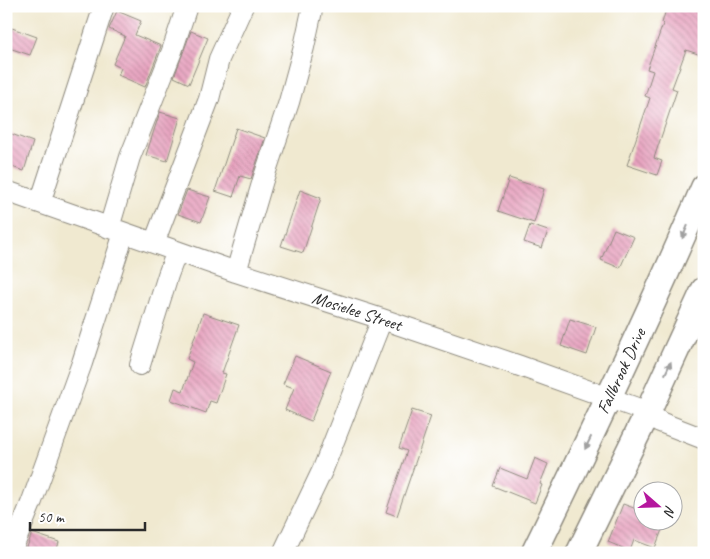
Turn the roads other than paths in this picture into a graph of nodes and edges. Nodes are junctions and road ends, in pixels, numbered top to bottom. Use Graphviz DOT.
graph roads {
  1 [pos="104,6"];
  2 [pos="187,6"];
  3 [pos="243,6"];
  4 [pos="313,6"];
  5 [pos="704,187"];
  6 [pos="6,191"];
  7 [pos="40,203"];
  8 [pos="116,230"];
  9 [pos="154,243"];
  10 [pos="177,251"];
  11 [pos="236,272"];
  12 [pos="704,290"];
  13 [pos="382,319"];
  14 [pos="140,365"];
  15 [pos="608,398"];
  16 [pos="648,412"];
  17 [pos="704,439"];
  18 [pos="14,545"];
  19 [pos="283,553"];
  20 [pos="534,553"];
  21 [pos="579,553"];
  1 -- 7 [label="street"];
  2 -- 8 [label="street"];
  3 -- 9 [label="street"];
  4 -- 11 [label="street"];
  5 -- 15 [label="main road, Fallbrook Drive, one-way"];
  6 -- 7 [label="street, Mosielee Street"];
  7 -- 8 [label="street, Mosielee Street"];
  8 -- 9 [label="street, Mosielee Street"];
  8 -- 18 [label="street"];
  9 -- 10 [label="street, Mosielee Street"];
  10 -- 11 [label="street, Mosielee Street"];
  10 -- 14 [label="street"];
  11 -- 13 [label="street, Mosielee Street"];
  16 -- 12 [label="main road, one-way"];
  13 -- 15 [label="street, Mosielee Street"];
  13 -- 19 [label="street"];
  15 -- 16 [label="street, Mosielee Street"];
  15 -- 20 [label="main road, Fallbrook Drive, one-way"];
  16 -- 17 [label="street, Mosielee Street"];
  16 -- 21 [label="main road"];
}
